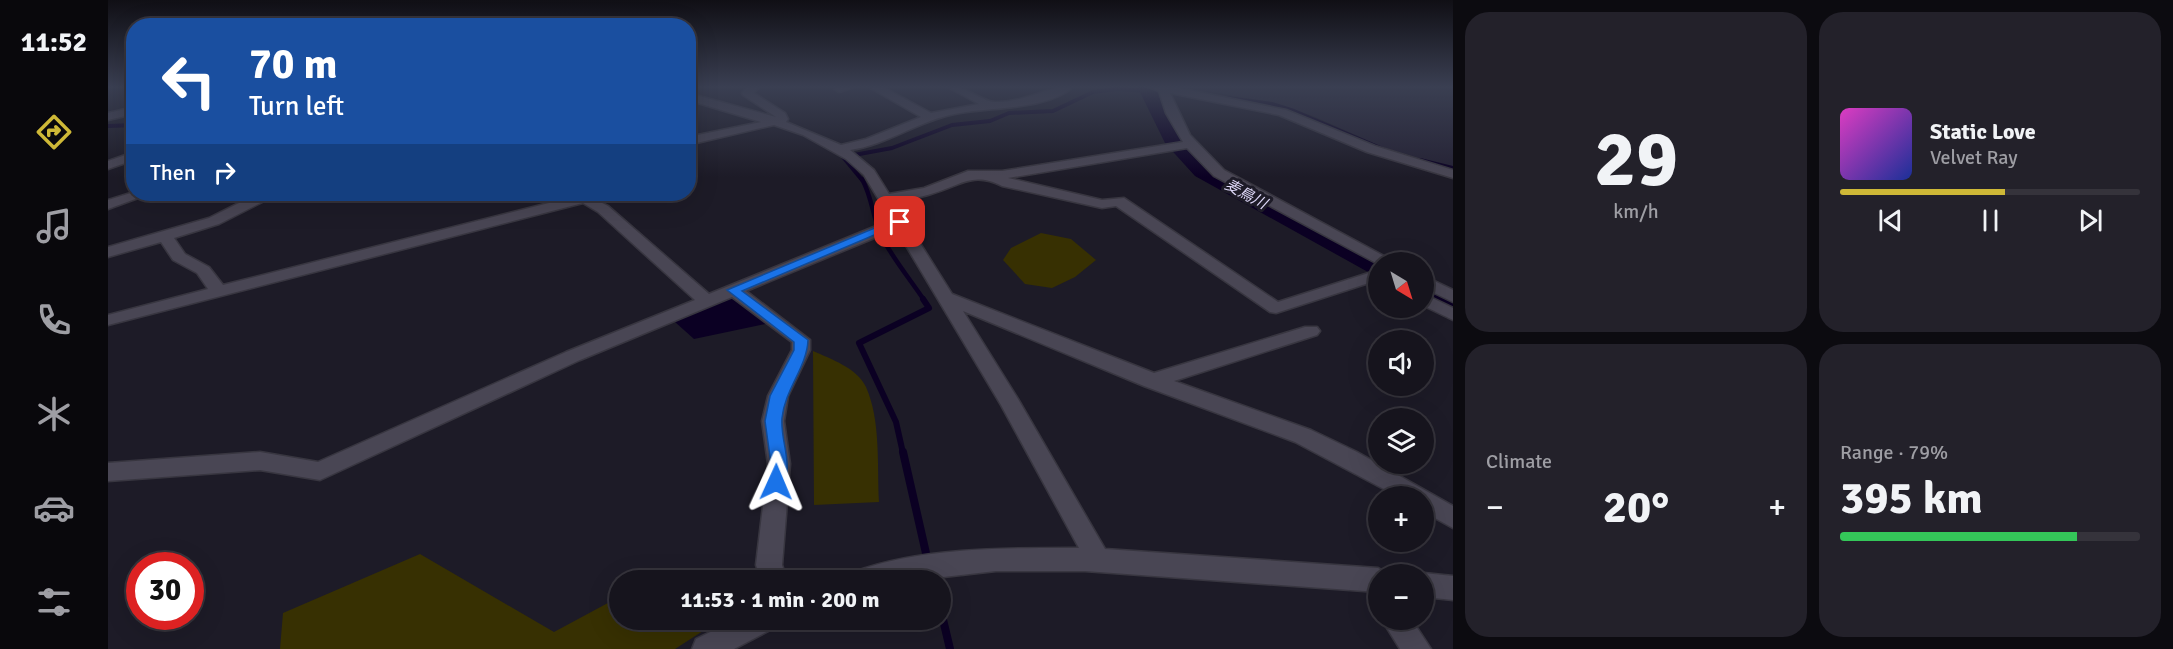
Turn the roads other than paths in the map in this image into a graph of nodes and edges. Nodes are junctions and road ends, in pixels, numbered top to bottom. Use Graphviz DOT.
graph roads {
  1 [pos="753,116"];
  2 [pos="782,116"];
  3 [pos="934,116"];
  4 [pos="1175,116"];
  5 [pos="1292,116"];
  6 [pos="930,117"];
  7 [pos="774,123"];
  8 [pos="696,139"];
  9 [pos="1191,144"];
  10 [pos="842,148"];
  11 [pos="126,159"];
  12 [pos="108,165"];
  13 [pos="1453,174"];
  14 [pos="991,175"];
  15 [pos="126,199"];
  16 [pos="887,199"];
  17 [pos="253,201"];
  18 [pos="563,201"];
  19 [pos="590,201"];
  20 [pos="108,205"];
  21 [pos="900,222"];
  22 [pos="160,237"];
  23 [pos="108,252"];
  24 [pos="1368,252"];
  25 [pos="1368,278"];
  26 [pos="1434,287"];
  27 [pos="733,290"];
  28 [pos="219,292"];
  29 [pos="1453,297"];
  30 [pos="946,298"];
  31 [pos="707,301"];
  32 [pos="1434,305"];
  33 [pos="1453,315"];
  34 [pos="108,320"];
  35 [pos="1311,331"];
  36 [pos="1151,381"];
  37 [pos="108,472"];
  38 [pos="1398,486"];
  39 [pos="1434,507"];
  40 [pos="1453,518"];
  41 [pos="1097,558"];
  42 [pos="771,570"];
  43 [pos="909,570"];
  44 [pos="1368,584"];
  45 [pos="1434,586"];
  46 [pos="1453,588"];
  47 [pos="743,630"];
  48 [pos="1403,630"];
  49 [pos="706,649"];
  50 [pos="1417,649"];
  1 -- 7 [label="street"];
  2 -- 7 [label="street"];
  3 -- 6 [label="street"];
  4 -- 9 [label="street"];
  5 -- 13 [label="street"];
  6 -- 10 [label="street"];
  7 -- 8 [label="street"];
  7 -- 10 [label="street"];
  9 -- 14 [label="street"];
  9 -- 24 [label="street"];
  10 -- 16 [label="street"];
  11 -- 12 [label="street"];
  14 -- 16 [label="street"];
  14 -- 25 [label="street"];
  15 -- 20 [label="street"];
  16 -- 21 [label="street"];
  17 -- 22 [label="street"];
  18 -- 28 [label="street"];
  19 -- 31 [label="street"];
  21 -- 27 [label="street"];
  21 -- 30 [label="street"];
  22 -- 23 [label="street"];
  22 -- 28 [label="street"];
  26 -- 29 [label="street"];
  27 -- 31 [label="street"];
  27 -- 42 [label="street"];
  28 -- 34 [label="street"];
  30 -- 36 [label="street"];
  30 -- 41 [label="street"];
  31 -- 37 [label="street"];
  32 -- 33 [label="street"];
  35 -- 36 [label="street"];
  36 -- 38 [label="street"];
  39 -- 40 [label="street"];
  41 -- 43 [label="street"];
  41 -- 44 [label="street"];
  45 -- 46 [label="street"];
  47 -- 49 [label="street"];
  48 -- 50 [label="street"];
}
